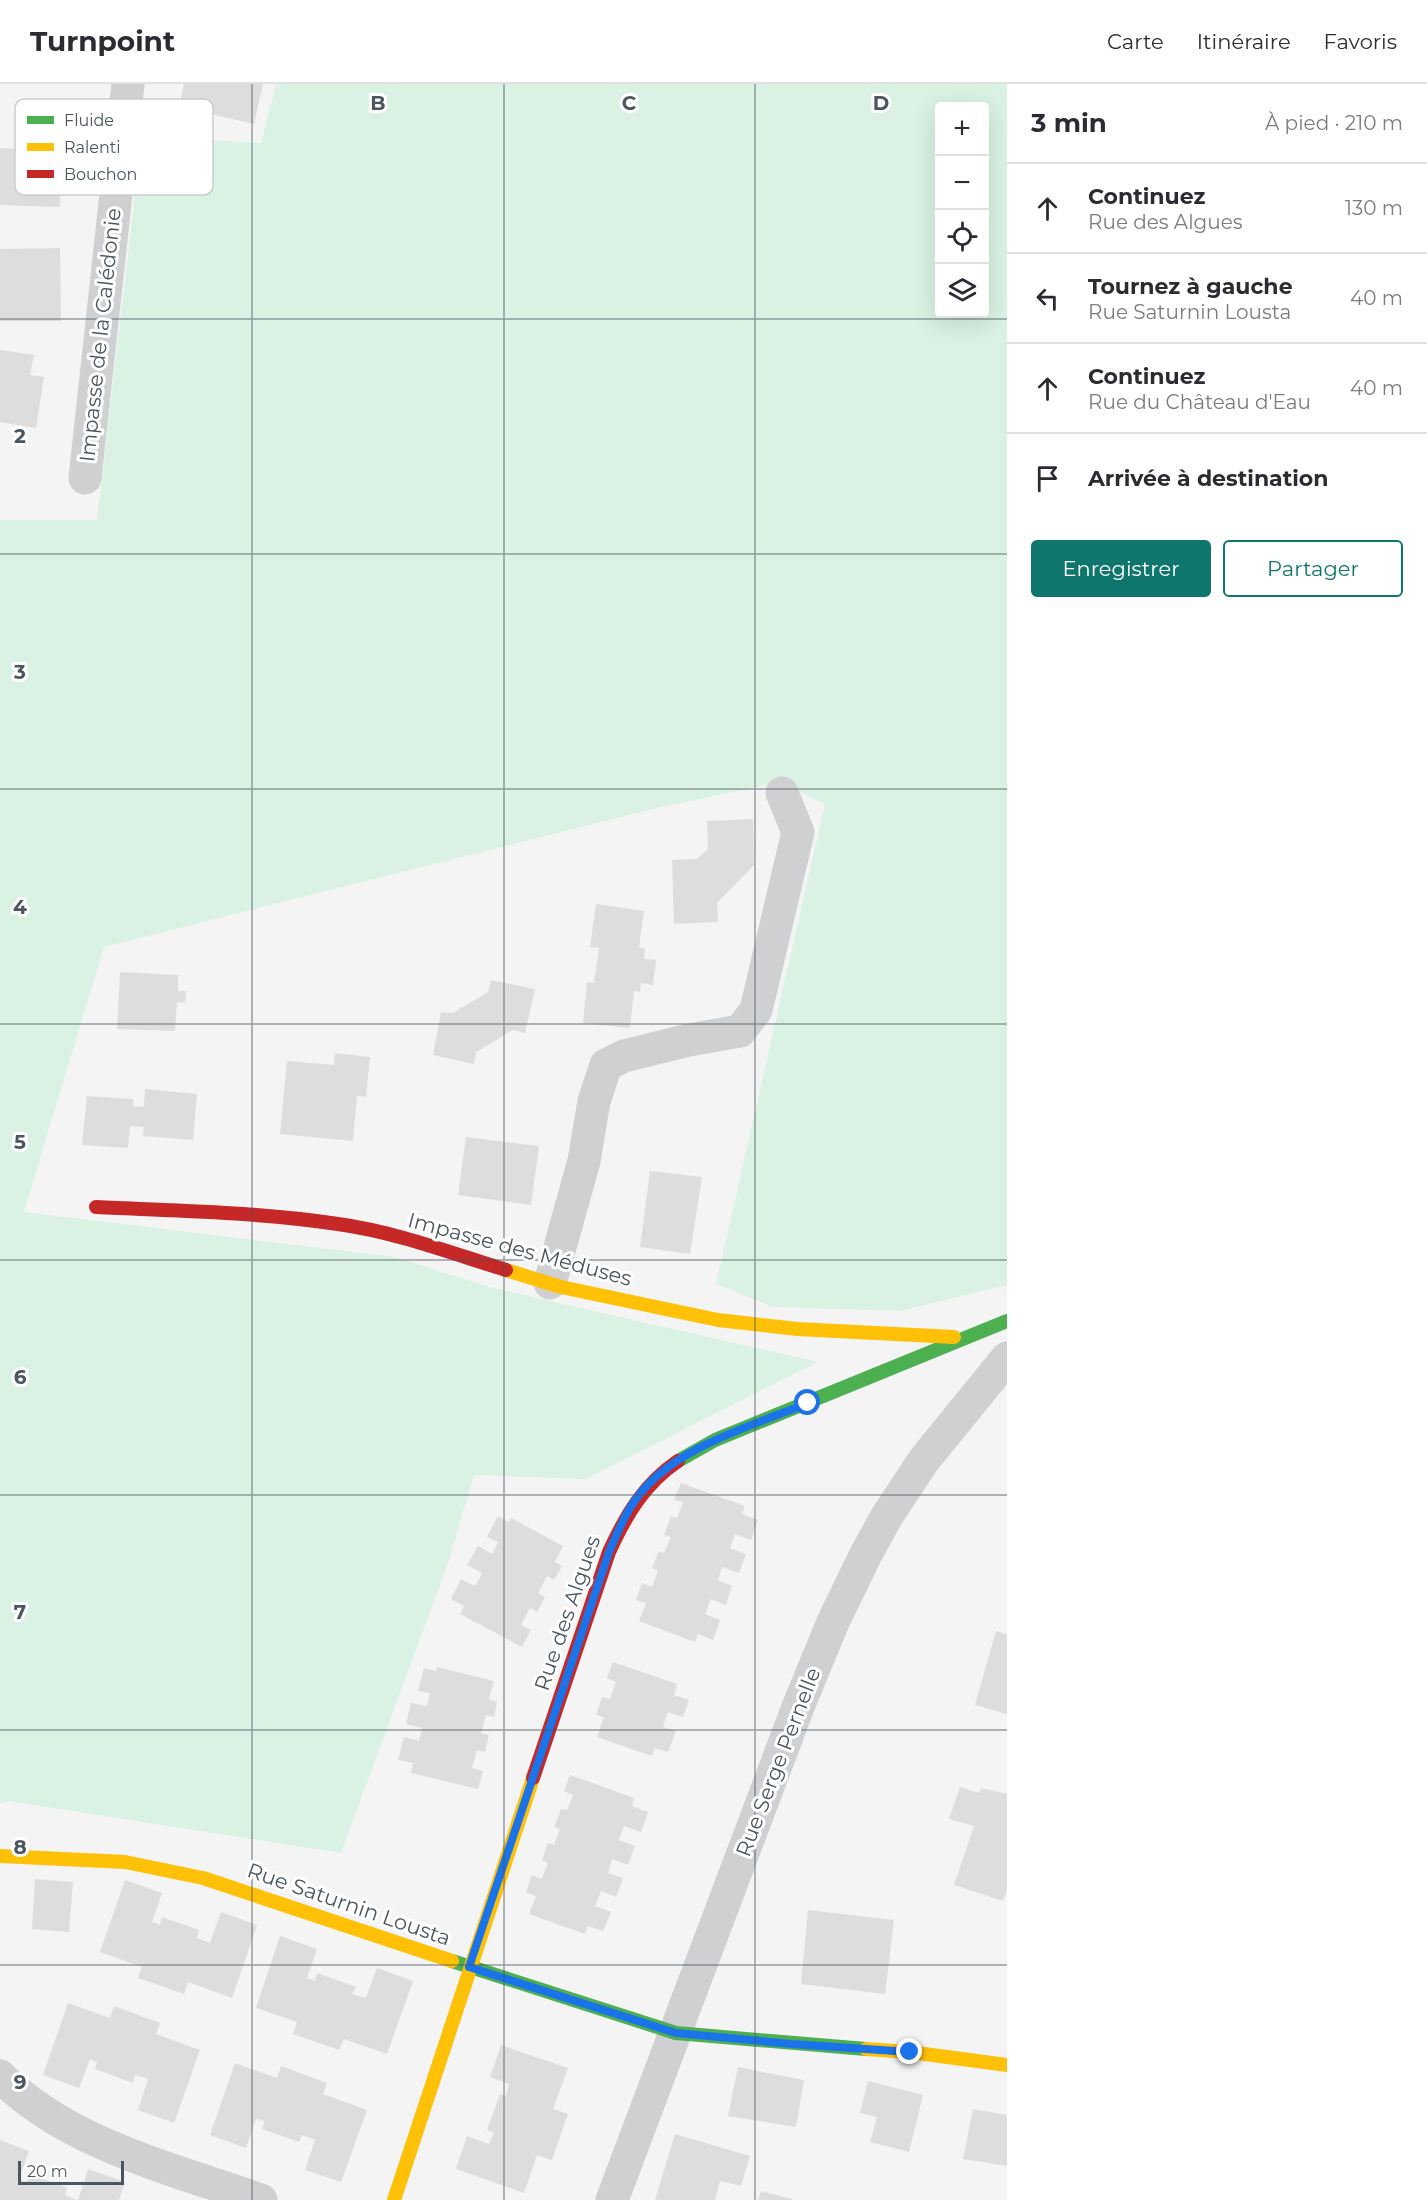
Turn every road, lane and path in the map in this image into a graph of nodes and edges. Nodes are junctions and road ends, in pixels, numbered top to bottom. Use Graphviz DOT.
graph roads {
  1 [pos="128,84"];
  2 [pos="126,99"];
  3 [pos="116,195"];
  4 [pos="85,478"];
  5 [pos="782,793"];
  6 [pos="96,1207"];
  7 [pos="550,1283"];
  8 [pos="1007,1321"];
  9 [pos="968,1337"];
  10 [pos="1007,1358"];
  11 [pos="0,1856"];
  12 [pos="469,1967"];
  13 [pos="676,2033"];
  14 [pos="1007,2065"];
  15 [pos="0,2076"];
  16 [pos="261,2200"];
  17 [pos="394,2200"];
  18 [pos="612,2200"];
  1 -- 2 [label="street, Impasse de la Calédonie"];
  3 -- 4 [label="street, Impasse de la Calédonie"];
  5 -- 7 [label="street"];
  6 -- 7 [label="street, Impasse des Méduses"];
  7 -- 9 [label="street, Impasse des Méduses"];
  8 -- 9 [label="street, Rue des Algues"];
  9 -- 12 [label="street, Rue des Algues"];
  10 -- 13 [label="street, Rue Serge Pernelle"];
  11 -- 12 [label="street, Rue Saturnin Lousta"];
  12 -- 13 [label="street, Rue Saturnin Lousta"];
  12 -- 17 [label="street, Rue des Algues"];
  13 -- 14 [label="street, Rue Saturnin Lousta"];
  13 -- 18 [label="street, Rue Serge Pernelle"];
  15 -- 16 [label="street"];
}
